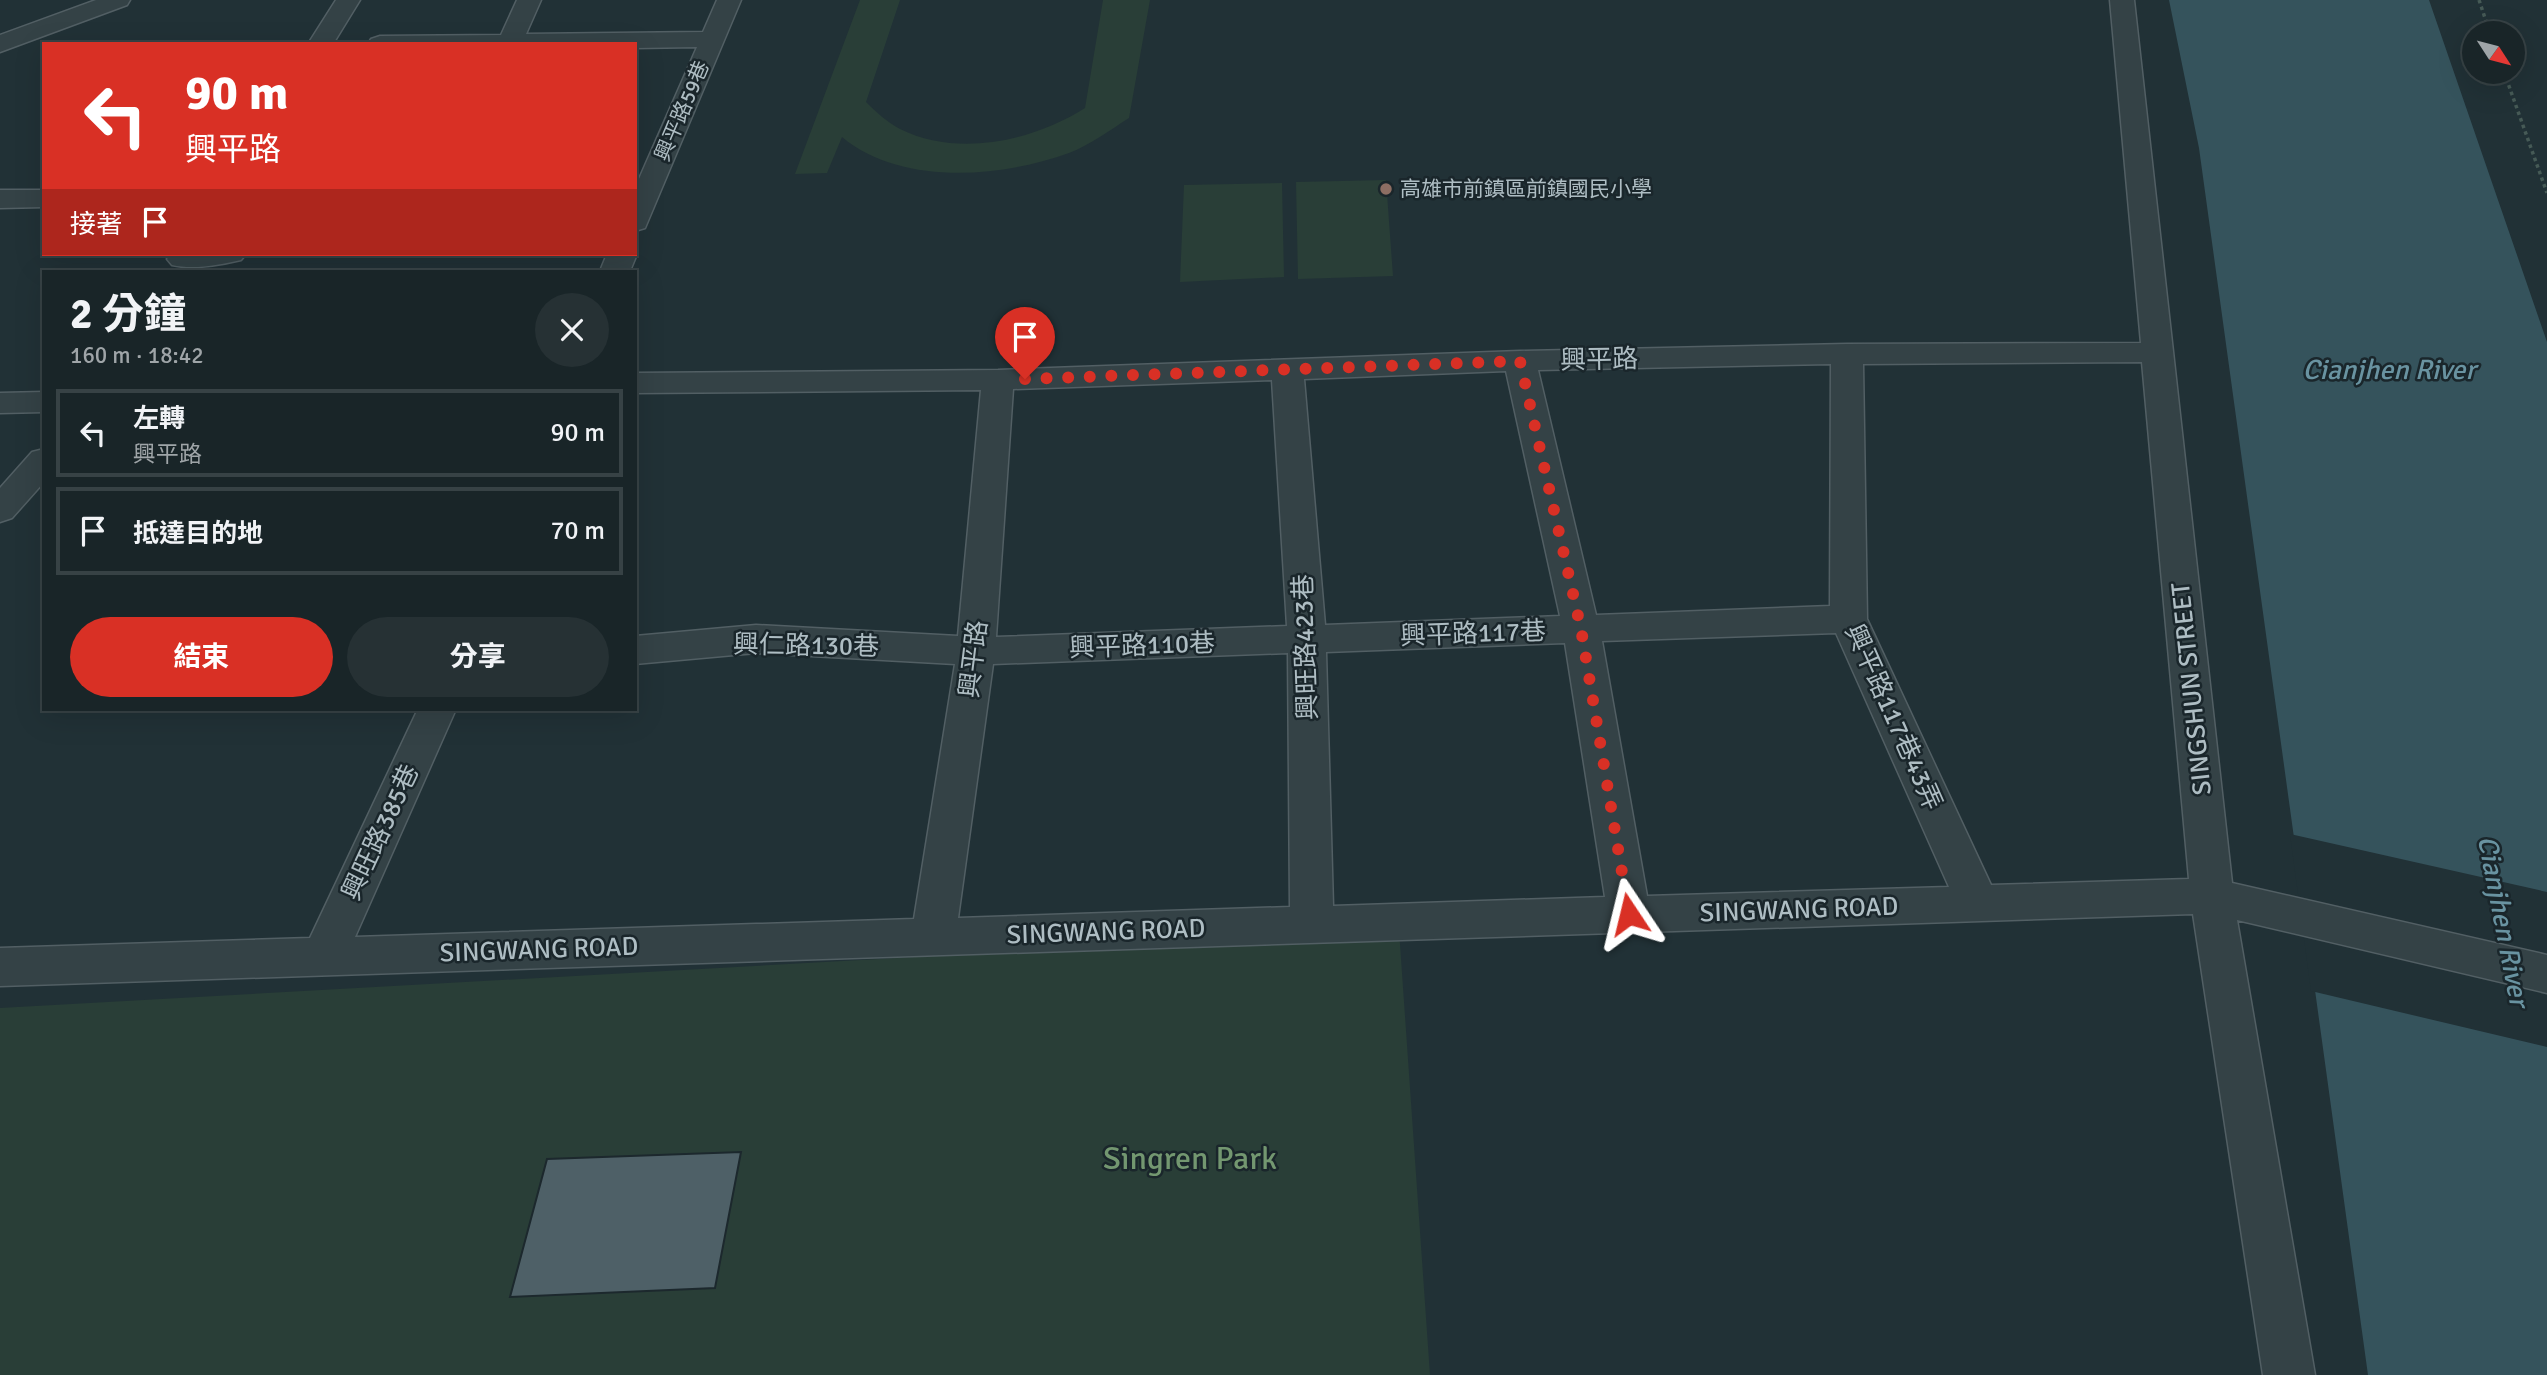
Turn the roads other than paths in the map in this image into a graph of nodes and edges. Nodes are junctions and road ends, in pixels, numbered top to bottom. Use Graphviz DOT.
graph roads {
  1 [pos="118,0"];
  2 [pos="348,0"];
  3 [pos="529,0"];
  4 [pos="729,0"];
  5 [pos="2122,0"];
  6 [pos="713,39"];
  7 [pos="321,42"];
  8 [pos="509,42"];
  9 [pos="560,42"];
  10 [pos="0,46"];
  11 [pos="42,47"];
  12 [pos="642,188"];
  13 [pos="42,198"];
  14 [pos="0,199"];
  15 [pos="637,212"];
  16 [pos="216,256"];
  17 [pos="180,261"];
  18 [pos="2157,352"];
  19 [pos="1847,354"];
  20 [pos="1520,361"];
  21 [pos="1287,370"];
  22 [pos="999,380"];
  23 [pos="637,383"];
  24 [pos="42,402"];
  25 [pos="0,403"];
  26 [pos="42,462"];
  27 [pos="0,510"];
  28 [pos="1848,619"];
  29 [pos="1581,629"];
  30 [pos="1307,639"];
  31 [pos="637,650"];
  32 [pos="976,651"];
  33 [pos="436,711"];
  34 [pos="2212,896"];
  35 [pos="1978,903"];
  36 [pos="1629,914"];
  37 [pos="1312,924"];
  38 [pos="933,937"];
  39 [pos="324,956"];
  40 [pos="0,967"];
  41 [pos="2547,974"];
  42 [pos="2288,1375"];
  1 -- 10 [label="street"];
  2 -- 7 [label="street"];
  3 -- 8 [label="street"];
  4 -- 6 [label="street, 興平路59巷"];
  5 -- 18 [label="street, SINGSHUN STREET"];
  6 -- 9 [label="street"];
  6 -- 12 [label="street, 興平路59巷"];
  10 -- 11 [label="street"];
  12 -- 15 [label="street, 興平路59巷"];
  13 -- 14 [label="street"];
  16 -- 17 [label="street"];
  18 -- 19 [label="street, 興平路"];
  18 -- 34 [label="street, SINGSHUN STREET"];
  19 -- 20 [label="street, 興平路"];
  19 -- 28 [label="street, 興平路117巷43弄"];
  20 -- 21 [label="street, 興平路"];
  20 -- 29 [label="street"];
  21 -- 22 [label="street, 興平路"];
  21 -- 30 [label="street, 興旺路423巷"];
  22 -- 23 [label="street, 興平路"];
  22 -- 32 [label="street, 興平路"];
  24 -- 25 [label="street"];
  26 -- 27 [label="street"];
  28 -- 29 [label="street, 興平路117巷"];
  28 -- 35 [label="street, 興平路117巷43弄"];
  29 -- 30 [label="street, 興平路117巷"];
  29 -- 36 [label="street"];
  30 -- 32 [label="street, 興平路110巷"];
  30 -- 37 [label="street, 興旺路423巷"];
  31 -- 32 [label="street, 興仁路130巷"];
  32 -- 38 [label="street, 興平路"];
  33 -- 39 [label="street, 興旺路385巷"];
  34 -- 35 [label="street, SINGWANG ROAD"];
  34 -- 41 [label="street, SINGWANG ROAD"];
  34 -- 42 [label="street, SINGSHUN STREET"];
  35 -- 36 [label="street, SINGWANG ROAD"];
  36 -- 37 [label="street, SINGWANG ROAD"];
  37 -- 38 [label="street, SINGWANG ROAD"];
  38 -- 39 [label="street, SINGWANG ROAD"];
  39 -- 40 [label="street, SINGWANG ROAD"];
}
